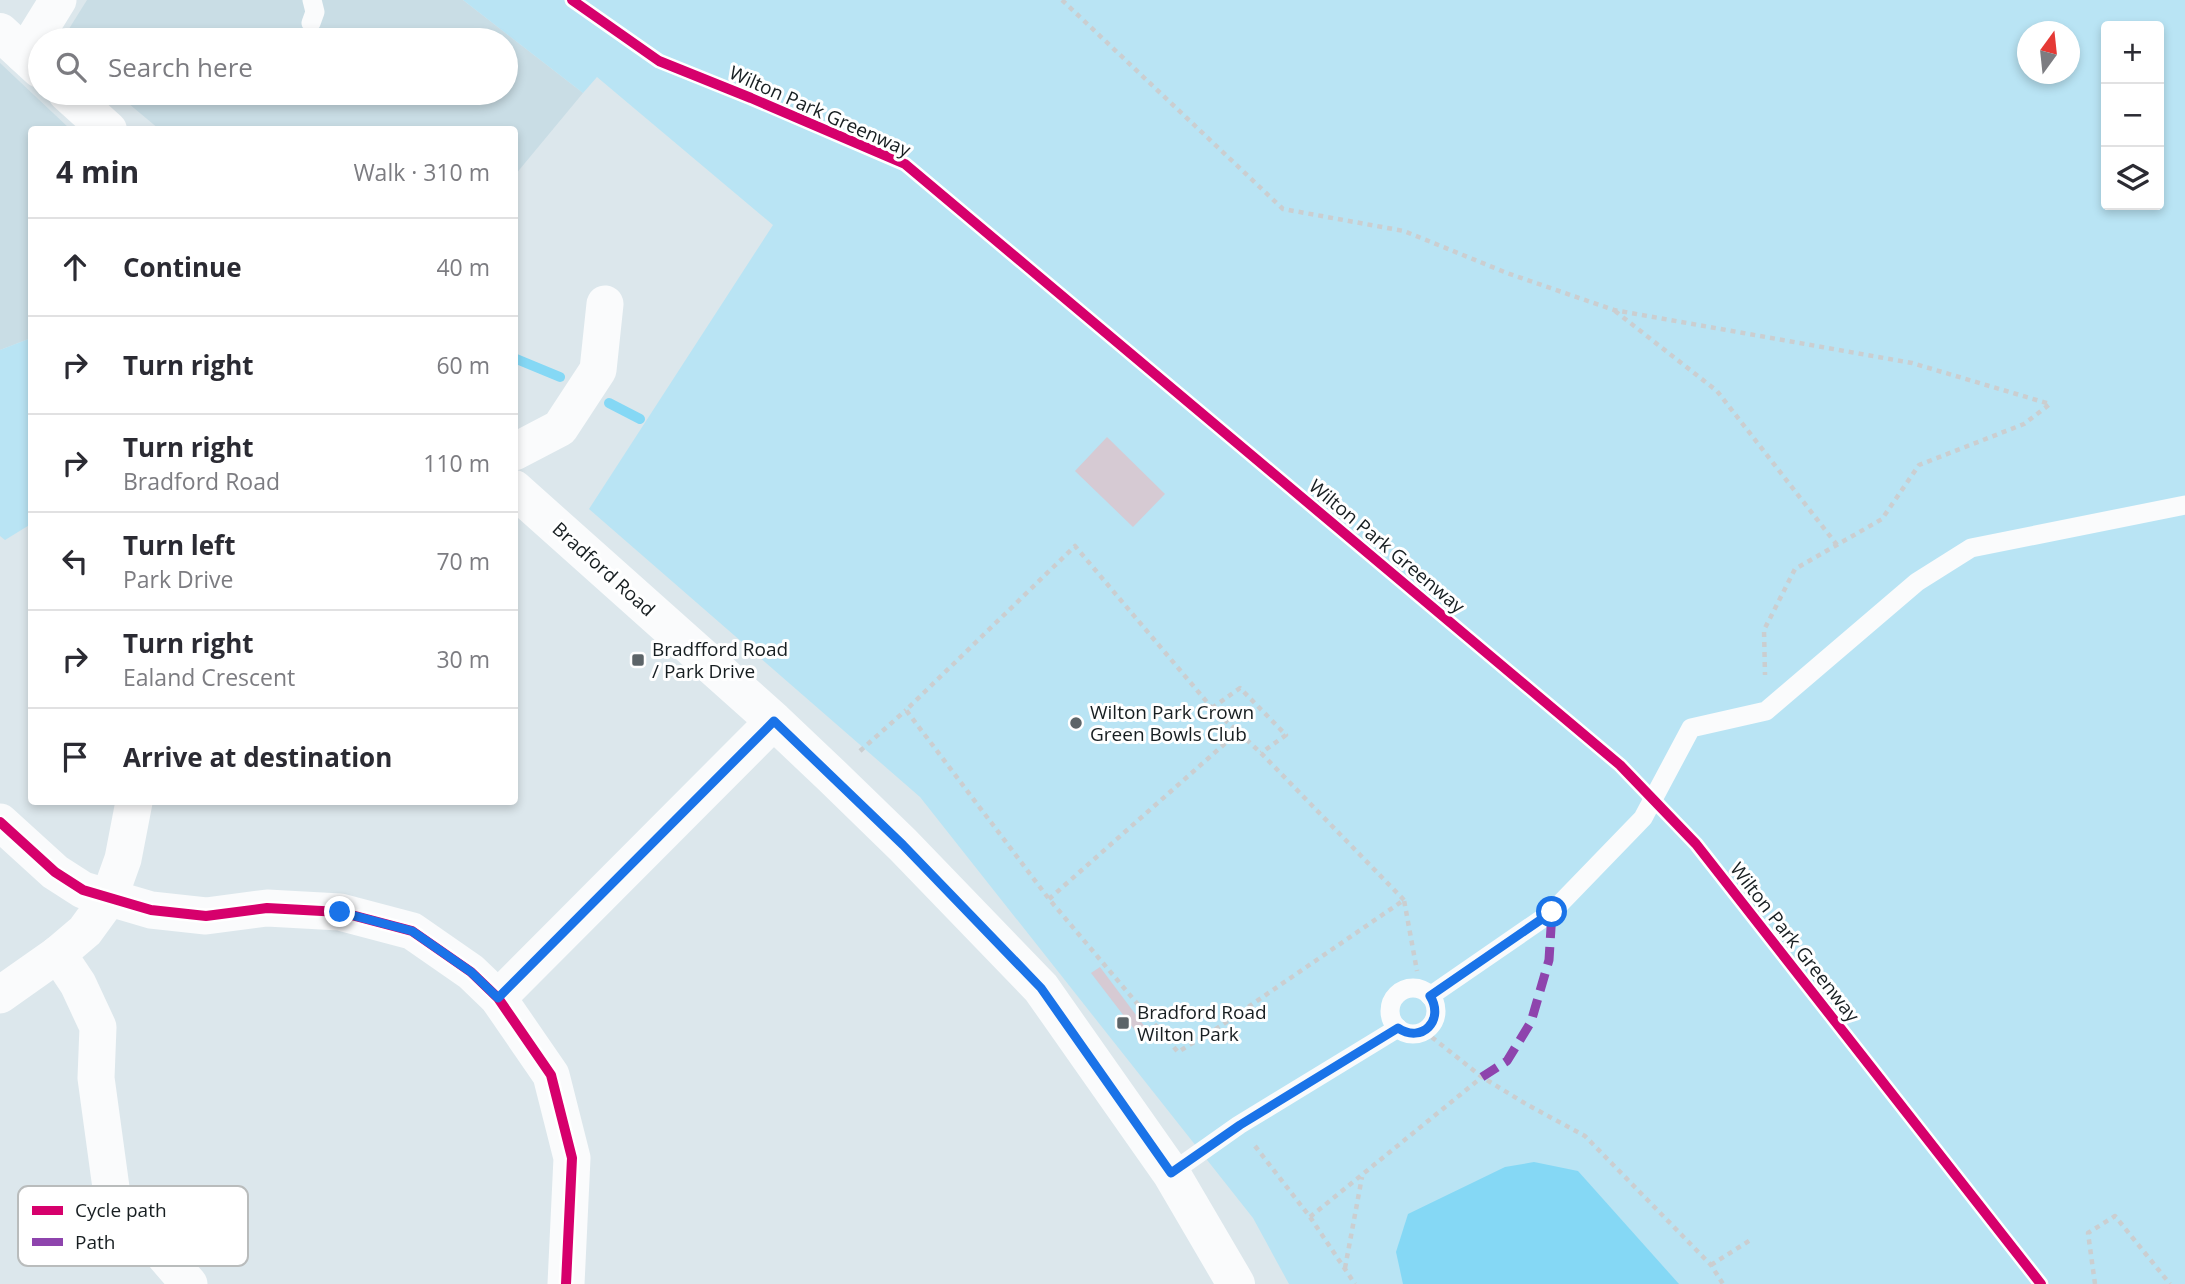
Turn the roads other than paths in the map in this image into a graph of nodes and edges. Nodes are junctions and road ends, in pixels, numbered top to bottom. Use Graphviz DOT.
graph roads {
  1 [pos="58,0"];
  2 [pos="312,0"];
  3 [pos="311,23"];
  4 [pos="38,28"];
  5 [pos="80,105"];
  6 [pos="103,126"];
  7 [pos="605,304"];
  8 [pos="518,450"];
  9 [pos="518,493"];
  10 [pos="2185,505"];
  11 [pos="774,721"];
  12 [pos="133,805"];
  13 [pos="0,822"];
  14 [pos="109,898"];
  15 [pos="58,954"];
  16 [pos="1425,993"];
  17 [pos="0,995"];
  18 [pos="498,998"];
  19 [pos="1398,1028"];
  20 [pos="1171,1173"];
  21 [pos="111,1186"];
  22 [pos="173,1266"];
  23 [pos="189,1284"];
  24 [pos="566,1284"];
  25 [pos="1236,1284"];
  1 -- 4 [label="street"];
  2 -- 3 [label="lane"];
  5 -- 6 [label="main road"];
  7 -- 8 [label="street"];
  9 -- 11 [label="main road, Bradford Road"];
  10 -- 16 [label="lane"];
  11 -- 18 [label="street"];
  11 -- 20 [label="main road, Bradford Road"];
  12 -- 14 [label="street"];
  13 -- 14 [label="street"];
  14 -- 15 [label="street"];
  14 -- 18 [label="street"];
  15 -- 17 [label="street"];
  15 -- 21 [label="street"];
  16 -- 19 [label="lane"];
  16 -- 19 [label="lane"];
  18 -- 24 [label="street"];
  19 -- 20 [label="lane"];
  20 -- 25 [label="main road, Bradford Road"];
  22 -- 23 [label="street"];
}
